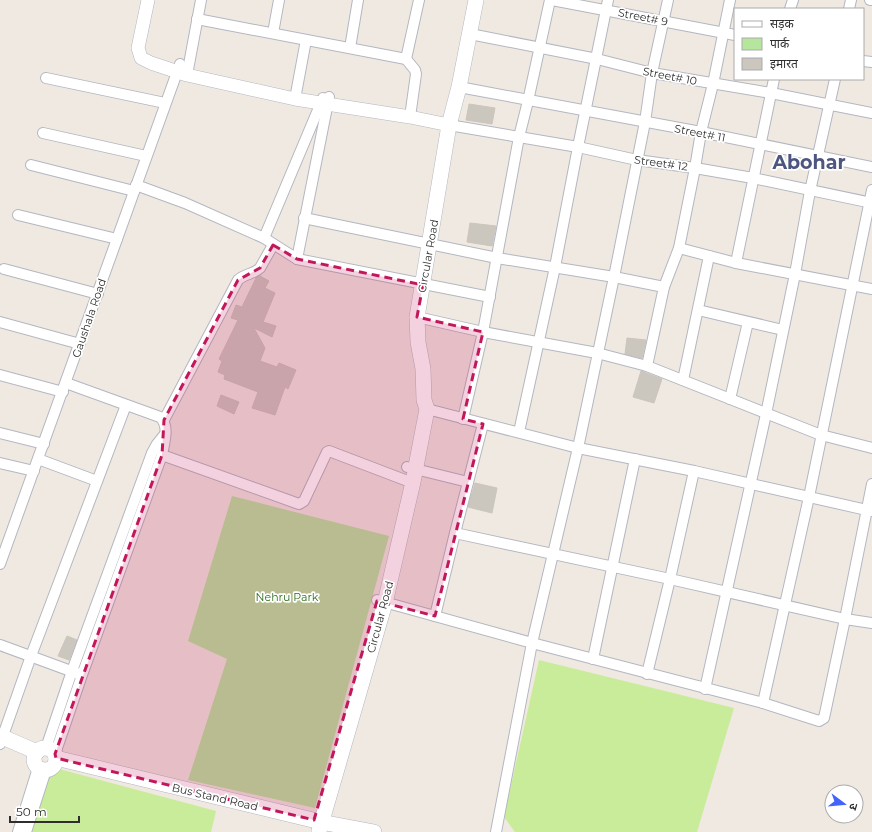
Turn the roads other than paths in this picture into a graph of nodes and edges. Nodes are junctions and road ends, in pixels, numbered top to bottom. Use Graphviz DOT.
graph roads {
  1 [pos="148,0"];
  2 [pos="155,0"];
  3 [pos="201,0"];
  4 [pos="279,0"];
  5 [pos="358,0"];
  6 [pos="420,0"];
  7 [pos="467,0"];
  8 [pos="476,0"];
  9 [pos="551,0"];
  10 [pos="668,0"];
  11 [pos="730,0"];
  12 [pos="607,5"];
  13 [pos="197,19"];
  14 [pos="663,21"];
  15 [pos="723,32"];
  16 [pos="273,34"];
  17 [pos="470,34"];
  18 [pos="734,35"];
  19 [pos="306,40"];
  20 [pos="350,48"];
  21 [pos="539,48"];
  22 [pos="406,59"];
  23 [pos="597,59"];
  24 [pos="183,69"];
  25 [pos="652,73"];
  26 [pos="46,78"];
  27 [pos="774,80"];
  28 [pos="834,80"];
  29 [pos="713,84"];
  30 [pos="459,87"];
  31 [pos="771,93"];
  32 [pos="296,95"];
  33 [pos="325,100"];
  34 [pos="528,101"];
  35 [pos="165,103"];
  36 [pos="829,105"];
  37 [pos="586,110"];
  38 [pos="410,113"];
  39 [pos="872,113"];
  40 [pos="451,118"];
  41 [pos="645,122"];
  42 [pos="43,132"];
  43 [pos="701,132"];
  44 [pos="519,137"];
  45 [pos="760,145"];
  46 [pos="578,147"];
  47 [pos="146,156"];
  48 [pos="818,157"];
  49 [pos="637,160"];
  50 [pos="31,165"];
  51 [pos="872,167"];
  52 [pos="695,168"];
  53 [pos="753,178"];
  54 [pos="135,188"];
  55 [pos="872,190"];
  56 [pos="810,191"];
  57 [pos="870,203"];
  58 [pos="18,215"];
  59 [pos="304,218"];
  60 [pos="264,238"];
  61 [pos="117,239"];
  62 [pos="430,244"];
  63 [pos="273,245"];
  64 [pos="679,248"];
  65 [pos="710,256"];
  66 [pos="497,258"];
  67 [pos="296,259"];
  68 [pos="736,263"];
  69 [pos="555,267"];
  70 [pos="4,269"];
  71 [pos="795,274"];
  72 [pos="614,277"];
  73 [pos="423,285"];
  74 [pos="853,285"];
  75 [pos="664,287"];
  76 [pos="872,288"];
  77 [pos="98,294"];
  78 [pos="490,297"];
  79 [pos="698,310"];
  80 [pos="417,317"];
  81 [pos="0,322"];
  82 [pos="748,322"];
  83 [pos="783,330"];
  84 [pos="483,332"];
  85 [pos="539,343"];
  86 [pos="80,344"];
  87 [pos="597,354"];
  88 [pos="647,366"];
  89 [pos="0,375"];
  90 [pos="683,380"];
  91 [pos="64,387"];
  92 [pos="730,399"];
  93 [pos="126,405"];
  94 [pos="425,405"];
  95 [pos="766,414"];
  96 [pos="463,419"];
  97 [pos="164,420"];
  98 [pos="482,424"];
  99 [pos="519,432"];
  100 [pos="0,433"];
  101 [pos="166,433"];
  102 [pos="821,435"];
  103 [pos="44,444"];
  104 [pos="578,448"];
  105 [pos="872,448"];
  106 [pos="162,455"];
  107 [pos="38,459"];
  108 [pos="635,459"];
  109 [pos="0,463"];
  110 [pos="34,471"];
  111 [pos="409,472"];
  112 [pos="694,472"];
  113 [pos="97,481"];
  114 [pos="468,482"];
  115 [pos="751,484"];
  116 [pos="872,484"];
  117 [pos="808,497"];
  118 [pos="869,510"];
  119 [pos="455,533"];
  120 [pos="2,550"];
  121 [pos="554,555"];
  122 [pos="0,564"];
  123 [pos="612,566"];
  124 [pos="670,579"];
  125 [pos="726,592"];
  126 [pos="381,601"];
  127 [pos="786,605"];
  128 [pos="435,616"];
  129 [pos="845,619"];
  130 [pos="872,622"];
  131 [pos="532,643"];
  132 [pos="0,645"];
  133 [pos="31,656"];
  134 [pos="593,659"];
  135 [pos="77,673"];
  136 [pos="647,674"];
  137 [pos="705,689"];
  138 [pos="764,703"];
  139 [pos="1,741"];
  140 [pos="46,759"];
  141 [pos="319,827"];
  142 [pos="18,832"];
  143 [pos="26,832"];
  144 [pos="374,832"];
  145 [pos="496,832"];
  1 -- 24 [label="street"];
  2 -- 24 [label="street"];
  3 -- 13 [label="street, Gaushala Road"];
  4 -- 16 [label="street"];
  5 -- 20 [label="street"];
  6 -- 22 [label="street"];
  7 -- 40 [label="main road, Circular Road"];
  8 -- 17 [label="main road, Circular Road"];
  9 -- 12 [label="street, Street# 9"];
  9 -- 21 [label="street"];
  10 -- 14 [label="street"];
  11 -- 15 [label="street"];
  12 -- 14 [label="street, Street# 9"];
  12 -- 23 [label="street"];
  13 -- 16 [label="street"];
  13 -- 24 [label="street, Gaushala Road"];
  14 -- 15 [label="street, Street# 9"];
  14 -- 25 [label="street"];
  15 -- 18 [label="street, Street# 9"];
  15 -- 29 [label="street"];
  16 -- 19 [label="street"];
  17 -- 21 [label="street, Street# 10"];
  17 -- 30 [label="main road, Circular Road"];
  19 -- 20 [label="street"];
  19 -- 32 [label="street"];
  20 -- 22 [label="street"];
  21 -- 23 [label="street, Street# 10"];
  21 -- 34 [label="street"];
  22 -- 38 [label="street"];
  23 -- 25 [label="street, Street# 10"];
  23 -- 37 [label="street"];
  24 -- 32 [label="street"];
  24 -- 35 [label="street, Gaushala Road"];
  25 -- 29 [label="street, Street# 10"];
  25 -- 41 [label="street"];
  26 -- 35 [label="street"];
  27 -- 31 [label="street"];
  28 -- 36 [label="street"];
  29 -- 31 [label="street, Street# 10"];
  29 -- 43 [label="street"];
  30 -- 34 [label="street, Street# 11"];
  30 -- 40 [label="main road, Circular Road"];
  31 -- 36 [label="street, Street# 10"];
  31 -- 45 [label="street"];
  32 -- 33 [label="street"];
  33 -- 38 [label="street"];
  33 -- 59 [label="street"];
  33 -- 60 [label="street"];
  34 -- 37 [label="street, Street# 11"];
  34 -- 44 [label="street"];
  35 -- 47 [label="street, Gaushala Road"];
  36 -- 39 [label="street, Street# 10"];
  36 -- 48 [label="street"];
  37 -- 41 [label="street, Street# 11"];
  37 -- 46 [label="street"];
  38 -- 40 [label="street"];
  40 -- 44 [label="street, Street# 12"];
  40 -- 62 [label="main road, Circular Road"];
  41 -- 43 [label="street, Street# 11"];
  41 -- 49 [label="street"];
  42 -- 47 [label="street"];
  43 -- 45 [label="street, Street# 11"];
  43 -- 52 [label="street"];
  44 -- 46 [label="street, Street# 12"];
  44 -- 66 [label="street"];
  45 -- 48 [label="street, Street# 11"];
  45 -- 53 [label="street"];
  46 -- 49 [label="street, Street# 12"];
  46 -- 69 [label="street"];
  47 -- 54 [label="street, Gaushala Road"];
  48 -- 51 [label="street, Street# 11"];
  48 -- 56 [label="street"];
  49 -- 52 [label="street, Street# 12"];
  49 -- 72 [label="street"];
  50 -- 54 [label="street"];
  52 -- 53 [label="street, Street# 12"];
  52 -- 64 [label="street"];
  53 -- 56 [label="street, Street# 12"];
  53 -- 68 [label="street"];
  54 -- 60 [label="street"];
  54 -- 61 [label="street, Gaushala Road"];
  55 -- 57 [label="street"];
  56 -- 57 [label="street, Street# 12"];
  56 -- 71 [label="street"];
  57 -- 74 [label="street"];
  58 -- 61 [label="street"];
  59 -- 62 [label="street"];
  59 -- 67 [label="street"];
  60 -- 63 [label="street"];
  61 -- 77 [label="street, Gaushala Road"];
  62 -- 66 [label="street"];
  62 -- 73 [label="main road, Circular Road"];
  63 -- 67 [label="street"];
  63 -- 97 [label="street"];
  64 -- 65 [label="street"];
  64 -- 75 [label="street"];
  65 -- 68 [label="street"];
  65 -- 79 [label="street"];
  66 -- 69 [label="street"];
  66 -- 78 [label="street"];
  67 -- 73 [label="street"];
  68 -- 71 [label="street"];
  69 -- 72 [label="street"];
  69 -- 85 [label="street"];
  70 -- 77 [label="street"];
  71 -- 74 [label="street"];
  71 -- 83 [label="street"];
  72 -- 75 [label="street"];
  72 -- 87 [label="street"];
  73 -- 78 [label="street"];
  73 -- 80 [label="main road, Circular Road"];
  74 -- 76 [label="street"];
  74 -- 102 [label="street"];
  75 -- 88 [label="street"];
  77 -- 86 [label="street, Gaushala Road"];
  78 -- 84 [label="street"];
  79 -- 82 [label="street"];
  79 -- 90 [label="street"];
  80 -- 84 [label="street"];
  80 -- 94 [label="main road, Circular Road"];
  81 -- 86 [label="street"];
  82 -- 83 [label="street"];
  82 -- 92 [label="street"];
  83 -- 95 [label="street"];
  84 -- 85 [label="street"];
  84 -- 96 [label="street"];
  85 -- 87 [label="street"];
  85 -- 99 [label="street"];
  86 -- 91 [label="street, Gaushala Road"];
  87 -- 88 [label="street"];
  87 -- 104 [label="street"];
  88 -- 90 [label="street"];
  89 -- 91 [label="street"];
  90 -- 92 [label="street"];
  91 -- 93 [label="street"];
  91 -- 103 [label="street, Gaushala Road"];
  92 -- 95 [label="street"];
  93 -- 97 [label="street"];
  93 -- 113 [label="street"];
  94 -- 96 [label="street"];
  94 -- 111 [label="main road, Circular Road"];
  95 -- 102 [label="street"];
  95 -- 115 [label="street"];
  96 -- 98 [label="street"];
  97 -- 101 [label="street"];
  98 -- 99 [label="street"];
  98 -- 114 [label="street"];
  99 -- 104 [label="street"];
  100 -- 103 [label="street"];
  101 -- 106 [label="street"];
  101 -- 135 [label="street"];
  102 -- 105 [label="street"];
  102 -- 117 [label="street"];
  103 -- 107 [label="street, Gaushala Road"];
  104 -- 108 [label="street"];
  104 -- 121 [label="street"];
  106 -- 111 [label="street"];
  106 -- 135 [label="street"];
  107 -- 110 [label="street, Gaushala Road"];
  107 -- 113 [label="street"];
  108 -- 112 [label="street"];
  108 -- 123 [label="street"];
  109 -- 110 [label="street"];
  110 -- 120 [label="street, Gaushala Road"];
  111 -- 114 [label="street"];
  111 -- 126 [label="main road, Circular Road"];
  112 -- 115 [label="street"];
  112 -- 124 [label="street"];
  113 -- 133 [label="street"];
  114 -- 119 [label="street"];
  115 -- 117 [label="street"];
  115 -- 125 [label="street"];
  116 -- 118 [label="street"];
  117 -- 118 [label="street"];
  117 -- 127 [label="street"];
  118 -- 129 [label="street"];
  119 -- 121 [label="street"];
  119 -- 128 [label="street"];
  120 -- 122 [label="street, Gaushala Road"];
  121 -- 123 [label="street"];
  121 -- 131 [label="street"];
  123 -- 124 [label="street"];
  123 -- 134 [label="street"];
  124 -- 125 [label="street"];
  124 -- 136 [label="street"];
  125 -- 127 [label="street"];
  125 -- 137 [label="street"];
  126 -- 128 [label="street"];
  126 -- 141 [label="main road, Circular Road"];
  127 -- 129 [label="street"];
  127 -- 138 [label="street"];
  128 -- 131 [label="street"];
  129 -- 130 [label="street"];
  129 -- 138 [label="street"];
  131 -- 134 [label="street"];
  131 -- 145 [label="street"];
  132 -- 133 [label="street"];
  133 -- 135 [label="street"];
  133 -- 139 [label="street"];
  134 -- 136 [label="street"];
  135 -- 140 [label="street"];
  136 -- 137 [label="street"];
  137 -- 138 [label="street"];
  139 -- 140 [label="main road, Bus Stand Road"];
  140 -- 141 [label="main road, Bus Stand Road"];
  140 -- 142 [label="street"];
  140 -- 143 [label="street"];
  141 -- 144 [label="main road, Bus Stand Road"];
}
